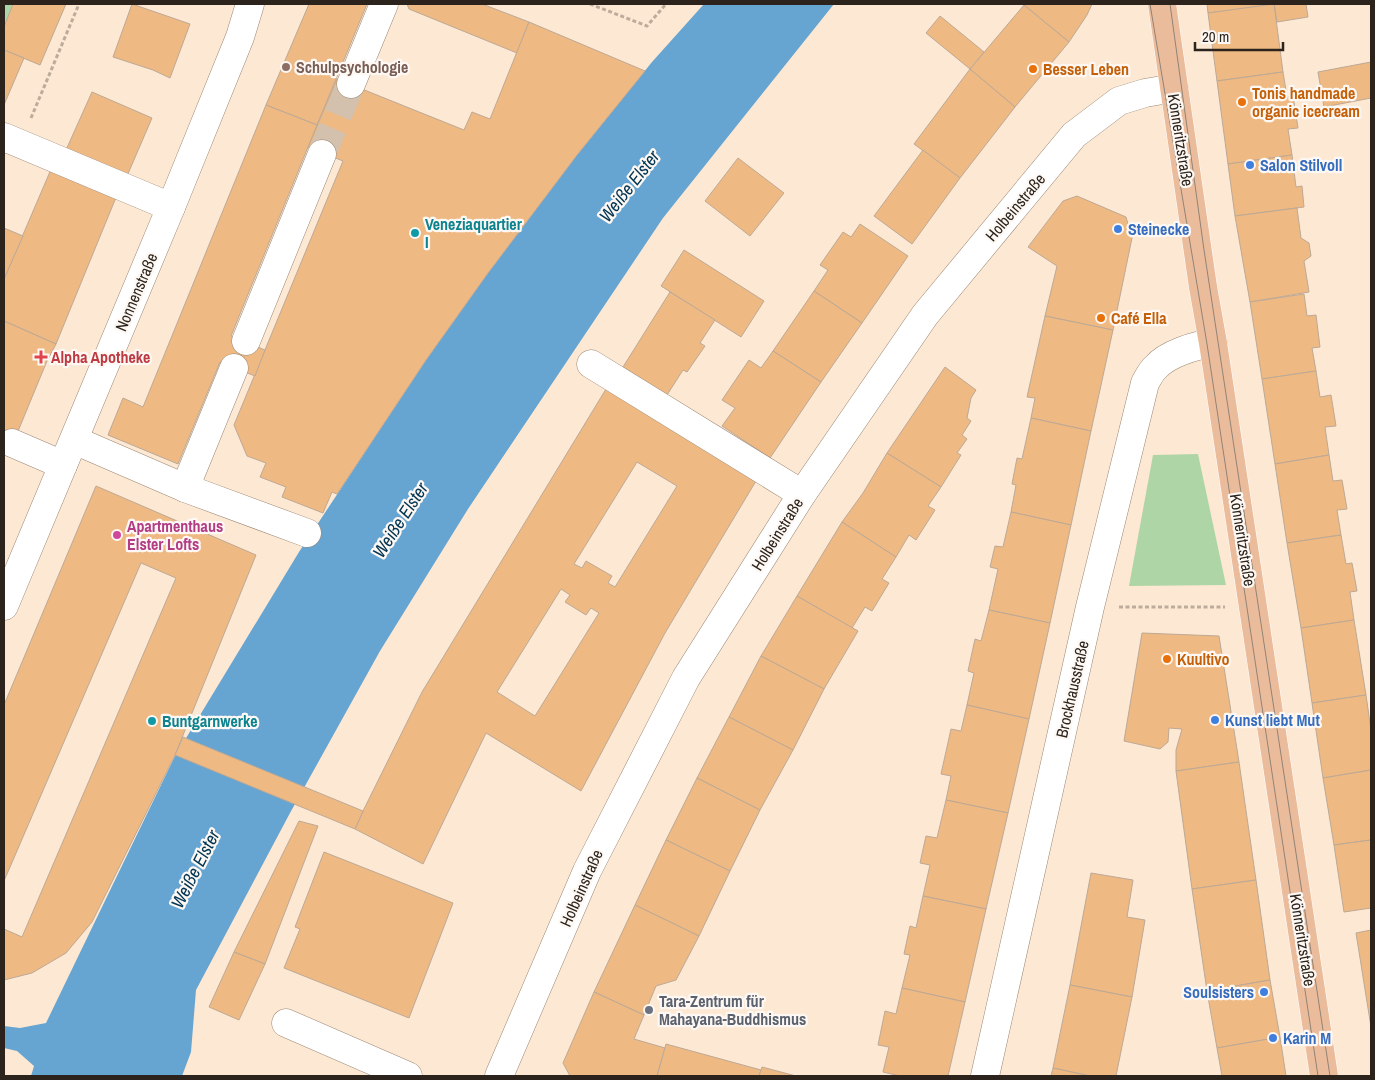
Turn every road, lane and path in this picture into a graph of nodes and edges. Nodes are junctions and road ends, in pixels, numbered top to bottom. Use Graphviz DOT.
graph roads {
  1 [pos="79,4"];
  2 [pos="250,4"];
  3 [pos="384,4"];
  4 [pos="590,4"];
  5 [pos="666,4"];
  6 [pos="1162,4"];
  7 [pos="351,84"];
  8 [pos="1174,88"];
  9 [pos="12,141"];
  10 [pos="322,154"];
  11 [pos="171,207"];
  12 [pos="246,341"];
  13 [pos="1213,343"];
  14 [pos="591,364"];
  15 [pos="234,368"];
  16 [pos="74,440"];
  17 [pos="12,444"];
  18 [pos="63,465"];
  19 [pos="185,488"];
  20 [pos="802,494"];
  21 [pos="307,533"];
  22 [pos="4,606"];
  23 [pos="1090,607"];
  24 [pos="1253,607"];
  25 [pos="286,1023"];
  26 [pos="408,1076"];
  27 [pos="499,1076"];
  28 [pos="986,1076"];
  29 [pos="1324,1076"];
  1 -- 9 [label="path"];
  2 -- 11 [label="street, Nonnenstraße"];
  3 -- 7 [label="street"];
  4 -- 5 [label="path"];
  6 -- 8 [label="main road, Könneritzstraße"];
  8 -- 13 [label="main road, Könneritzstraße"];
  8 -- 20 [label="street, Holbeinstraße"];
  9 -- 11 [label="street"];
  10 -- 12 [label="street"];
  11 -- 16 [label="street, Nonnenstraße"];
  13 -- 23 [label="street, Brockhausstraße"];
  13 -- 24 [label="main road, Könneritzstraße"];
  14 -- 20 [label="street"];
  15 -- 19 [label="street"];
  16 -- 18 [label="street, Nonnenstraße"];
  16 -- 19 [label="street"];
  17 -- 18 [label="street"];
  18 -- 22 [label="street, Nonnenstraße"];
  19 -- 21 [label="street"];
  20 -- 27 [label="street, Holbeinstraße"];
  23 -- 24 [label="path"];
  23 -- 28 [label="street, Brockhausstraße"];
  24 -- 29 [label="main road, Könneritzstraße"];
  25 -- 26 [label="street"];
}
